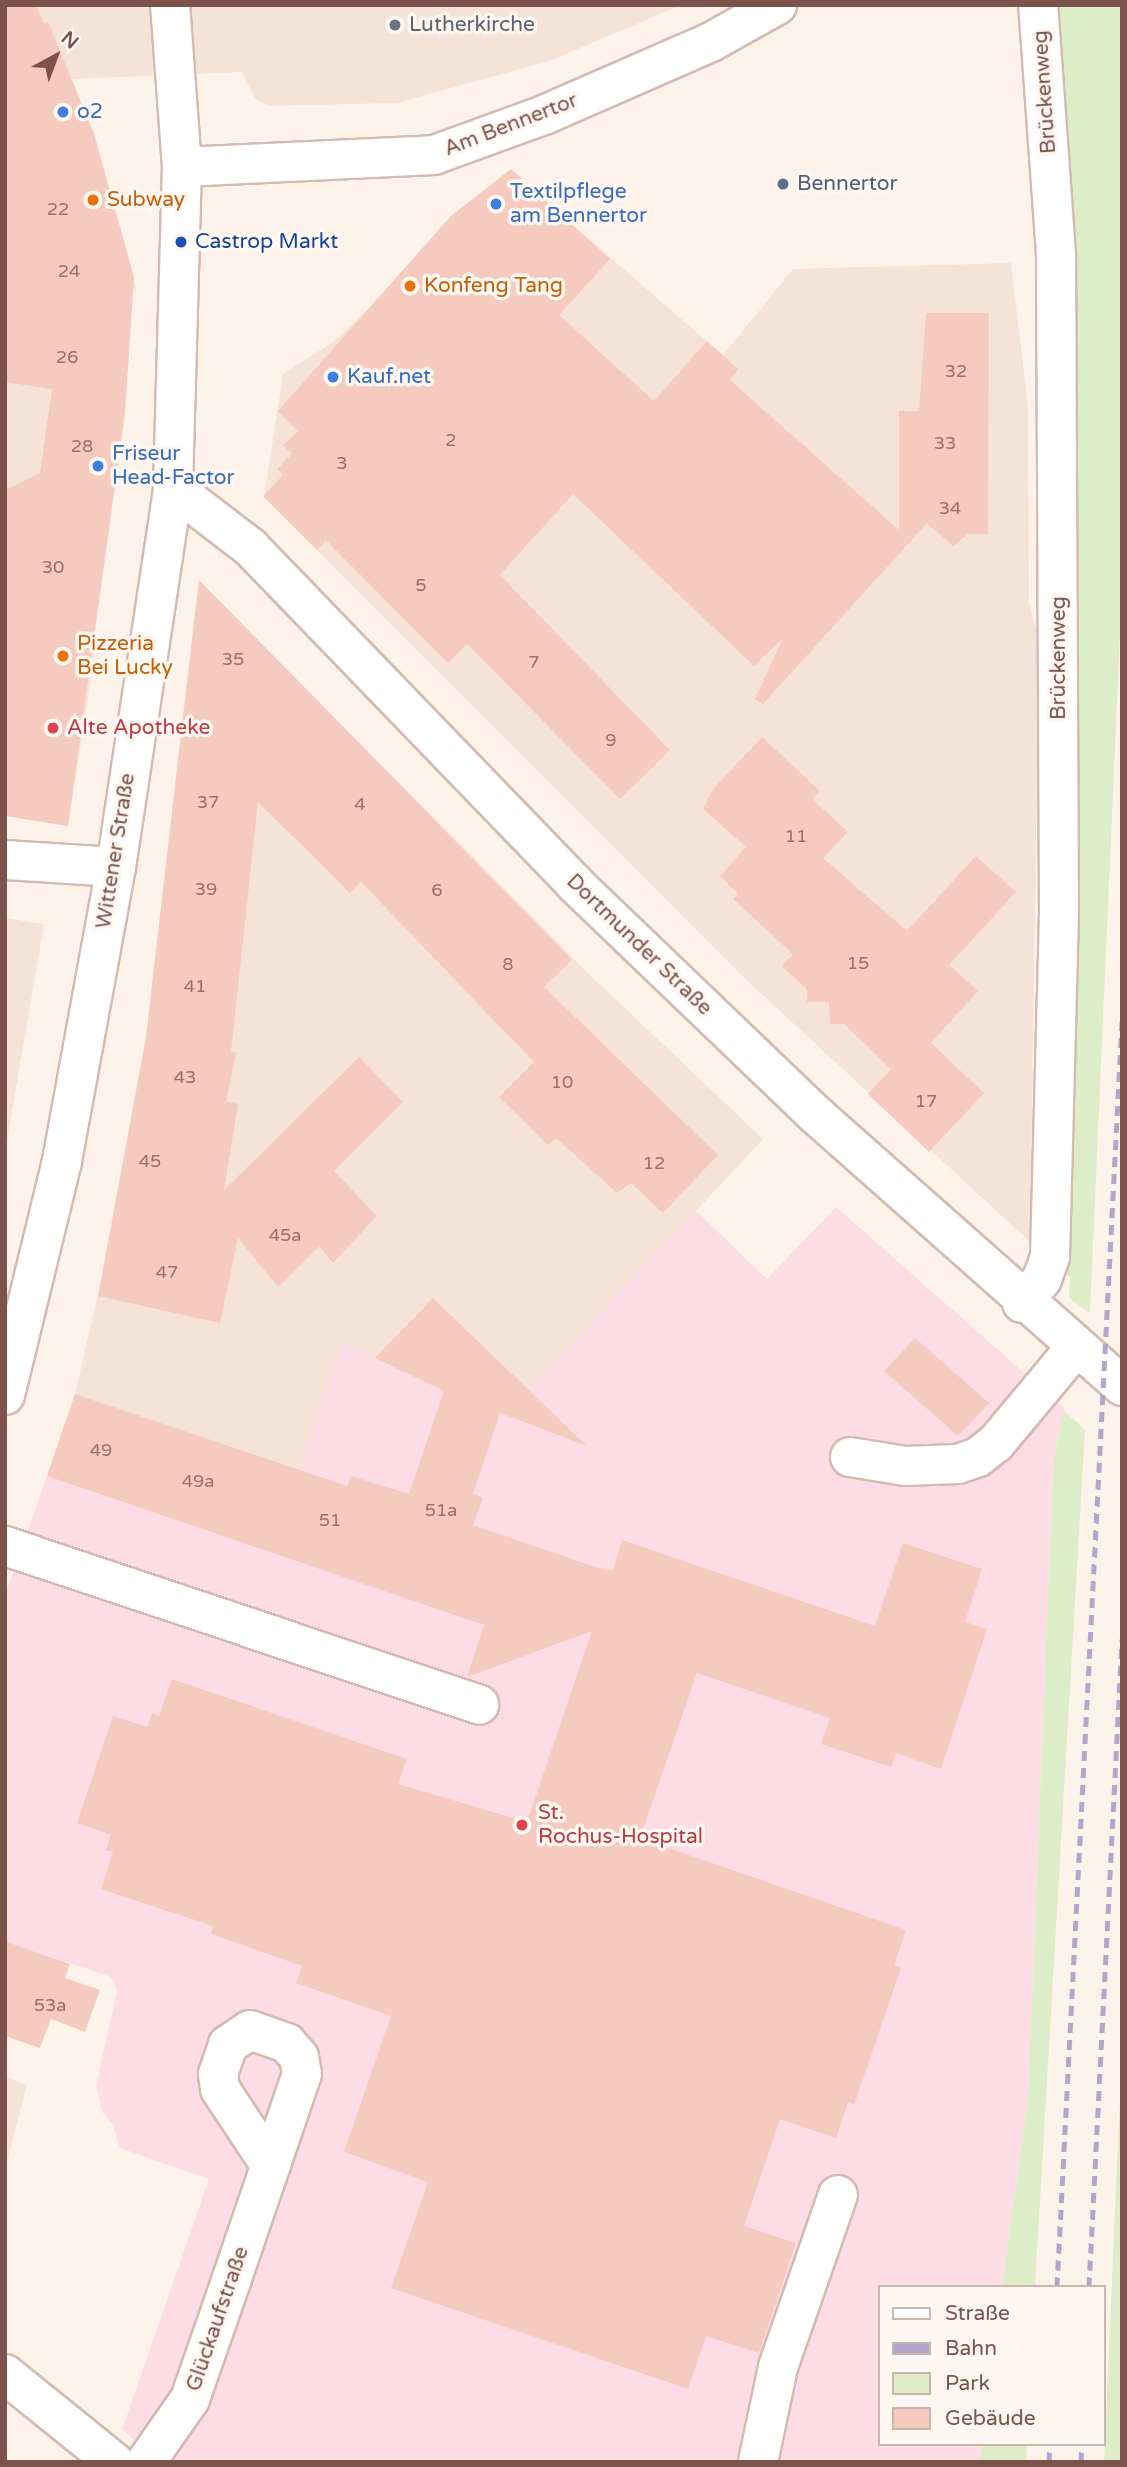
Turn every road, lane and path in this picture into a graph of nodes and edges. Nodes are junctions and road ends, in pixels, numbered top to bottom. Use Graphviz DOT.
graph roads {
  1 [pos="170,5"];
  2 [pos="777,5"];
  3 [pos="1038,5"];
  4 [pos="182,167"];
  5 [pos="173,488"];
  6 [pos="5,860"];
  7 [pos="116,867"];
  8 [pos="1022,1303"];
  9 [pos="1076,1347"];
  10 [pos="1122,1386"];
  11 [pos="5,1395"];
  12 [pos="850,1457"];
  13 [pos="5,1546"];
  14 [pos="479,1705"];
  15 [pos="271,2166"];
  16 [pos="838,2195"];
  17 [pos="5,2374"];
  18 [pos="114,2462"];
  19 [pos="146,2462"];
  20 [pos="758,2462"];
  1 -- 4 [label="street, Wittener Straße"];
  2 -- 4 [label="street, Am Bennertor"];
  3 -- 8 [label="street, Brückenweg"];
  4 -- 5 [label="street, Wittener Straße"];
  5 -- 7 [label="street, Wittener Straße"];
  5 -- 8 [label="street, Dortmunder Straße"];
  6 -- 7 [label="street"];
  7 -- 11 [label="street, Wittener Straße"];
  8 -- 9 [label="street, Dortmunder Straße"];
  9 -- 10 [label="street, Dortmunder Straße"];
  9 -- 12 [label="street"];
  13 -- 14 [label="street"];
  15 -- 19 [label="street, Glückaufstraße"];
  16 -- 20 [label="street"];
  17 -- 18 [label="street"];
}
